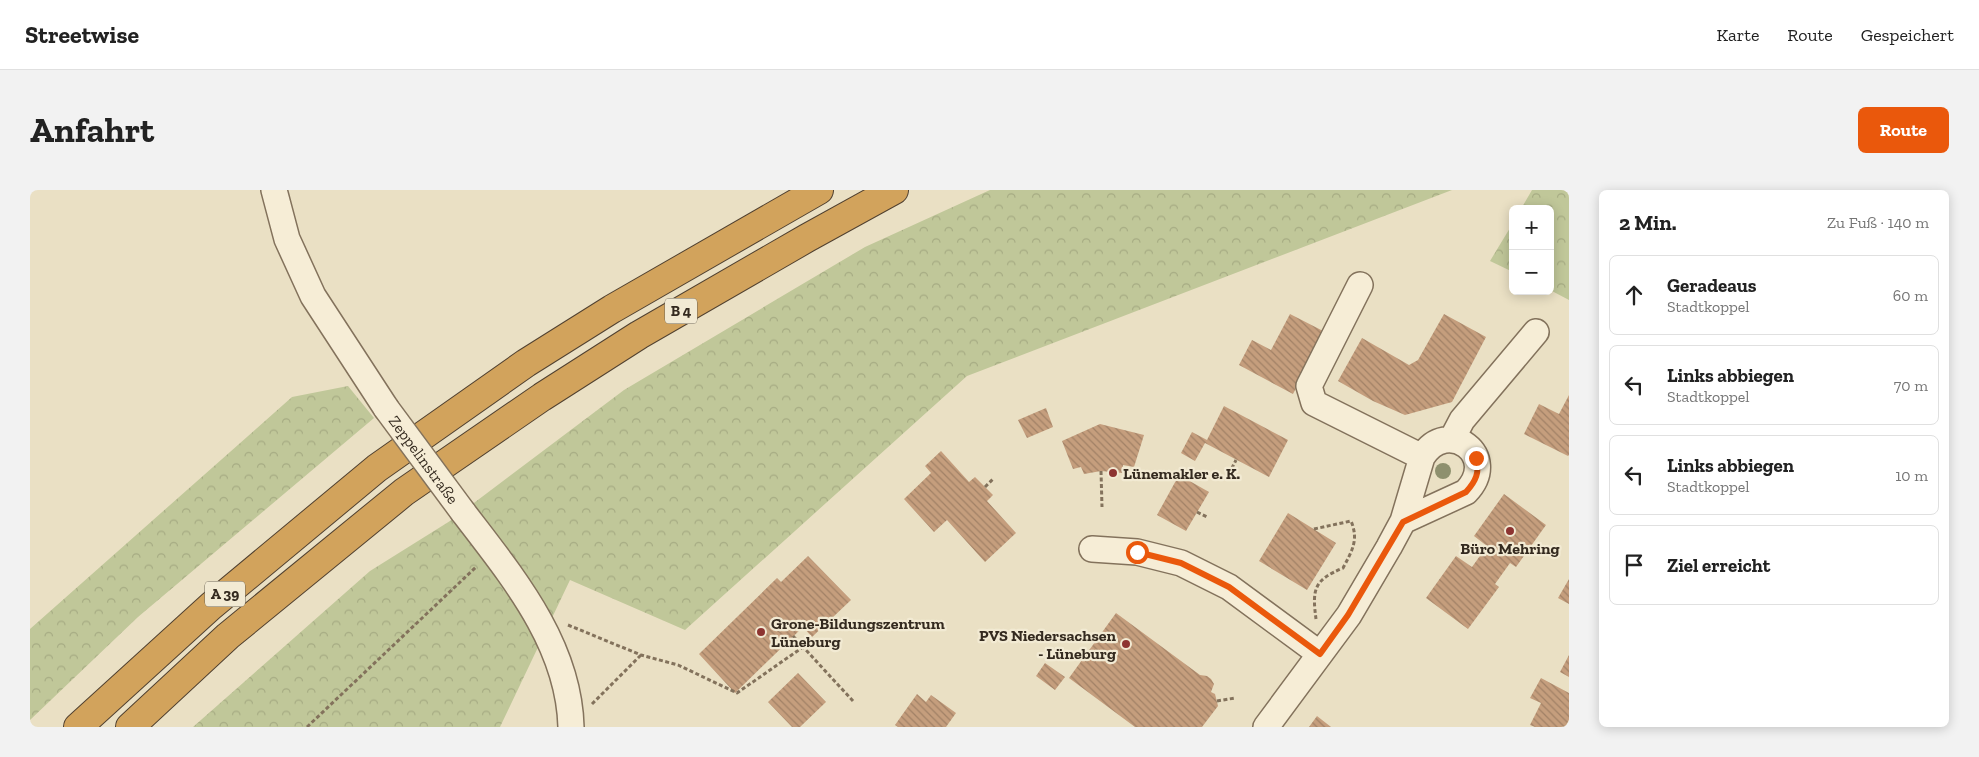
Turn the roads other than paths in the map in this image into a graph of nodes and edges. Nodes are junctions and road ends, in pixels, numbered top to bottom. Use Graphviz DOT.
graph roads {
  1 [pos="274,190"];
  2 [pos="819,190"];
  3 [pos="894,190"];
  4 [pos="1360,285"];
  5 [pos="612,309"];
  6 [pos="1536,332"];
  7 [pos="1452,439"];
  8 [pos="474,443"];
  9 [pos="1422,457"];
  10 [pos="1403,522"];
  11 [pos="1092,549"];
  12 [pos="1320,654"];
  13 [pos="571,723"];
  14 [pos="78,727"];
  15 [pos="130,727"];
  16 [pos="1266,727"];
  1 -- 13 [label="street, Zeppelinstraße, bridge"];
  2 -- 5 [label="highway, B 4"];
  3 -- 8 [label="highway, B 4"];
  4 -- 9 [label="street"];
  5 -- 14 [label="highway, A 39"];
  6 -- 7 [label="street"];
  7 -- 9 [label="street"];
  7 -- 10 [label="street"];
  8 -- 15 [label="highway, A 39"];
  9 -- 10 [label="street"];
  10 -- 12 [label="street"];
  11 -- 12 [label="street"];
  12 -- 16 [label="street"];
}
